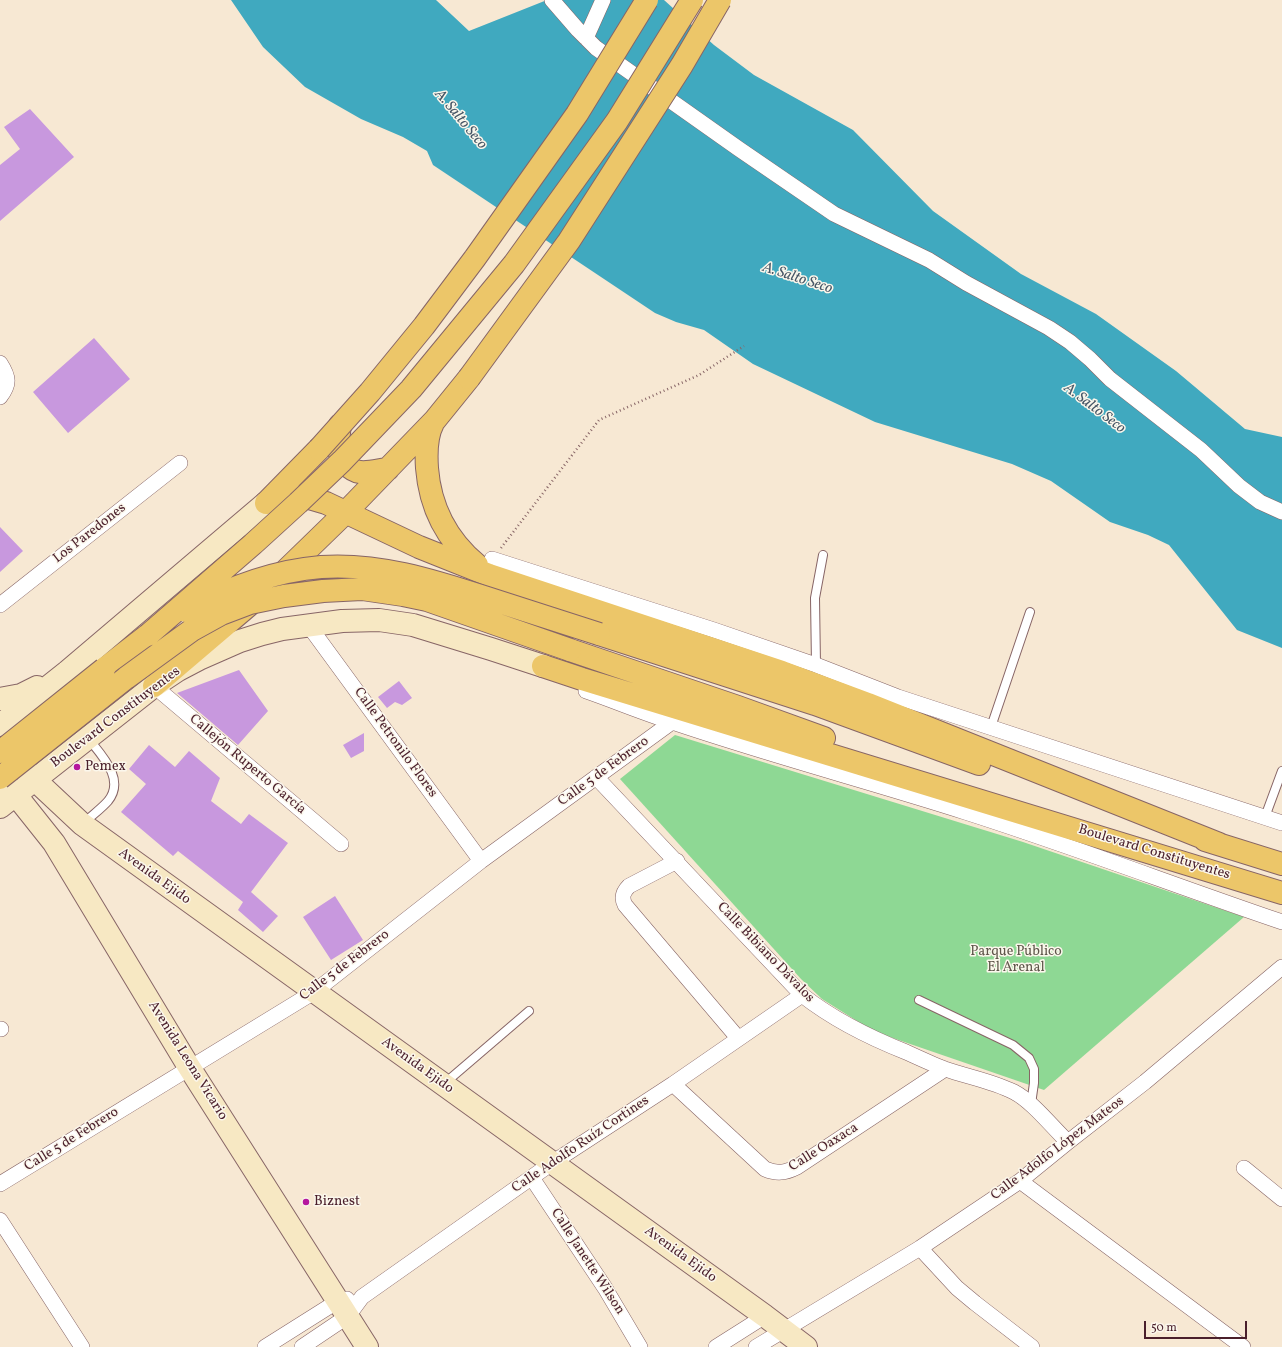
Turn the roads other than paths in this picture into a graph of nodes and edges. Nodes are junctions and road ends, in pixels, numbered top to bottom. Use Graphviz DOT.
graph roads {
  1 [pos="552,0"];
  2 [pos="603,0"];
  3 [pos="647,0"];
  4 [pos="692,0"];
  5 [pos="720,0"];
  6 [pos="586,38"];
  7 [pos="0,363"];
  8 [pos="0,397"];
  9 [pos="435,420"];
  10 [pos="340,425"];
  11 [pos="180,463"];
  12 [pos="388,469"];
  13 [pos="266,502"];
  14 [pos="346,512"];
  15 [pos="1282,512"];
  16 [pos="823,555"];
  17 [pos="490,567"];
  18 [pos="0,605"];
  19 [pos="1030,612"];
  20 [pos="309,626"];
  21 [pos="148,635"];
  22 [pos="543,666"];
  23 [pos="816,666"];
  24 [pos="72,668"];
  25 [pos="154,686"];
  26 [pos="0,699"];
  27 [pos="120,714"];
  28 [pos="672,722"];
  29 [pos="0,724"];
  30 [pos="991,727"];
  31 [pos="87,738"];
  32 [pos="0,747"];
  33 [pos="0,752"];
  34 [pos="1282,771"];
  35 [pos="596,777"];
  36 [pos="34,779"];
  37 [pos="4,790"];
  38 [pos="1026,814"];
  39 [pos="1265,817"];
  40 [pos="1282,823"];
  41 [pos="82,824"];
  42 [pos="54,843"];
  43 [pos="341,844"];
  44 [pos="1219,844"];
  45 [pos="481,861"];
  46 [pos="676,861"];
  47 [pos="1282,864"];
  48 [pos="1282,893"];
  49 [pos="1282,922"];
  50 [pos="1282,967"];
  51 [pos="314,992"];
  52 [pos="802,995"];
  53 [pos="919,1000"];
  54 [pos="529,1010"];
  55 [pos="738,1038"];
  56 [pos="189,1067"];
  57 [pos="945,1069"];
  58 [pos="672,1084"];
  59 [pos="443,1085"];
  60 [pos="1031,1104"];
  61 [pos="1068,1142"];
  62 [pos="552,1163"];
  63 [pos="1244,1168"];
  64 [pos="532,1178"];
  65 [pos="1020,1181"];
  66 [pos="0,1184"];
  67 [pos="1282,1199"];
  68 [pos="0,1220"];
  69 [pos="920,1248"];
  70 [pos="343,1308"];
  71 [pos="764,1316"];
  72 [pos="783,1330"];
  73 [pos="82,1347"];
  74 [pos="265,1347"];
  75 [pos="302,1347"];
  76 [pos="368,1347"];
  77 [pos="640,1347"];
  78 [pos="716,1347"];
  79 [pos="756,1347"];
  80 [pos="806,1347"];
  81 [pos="1032,1347"];
  82 [pos="1243,1347"];
  1 -- 6 [label="street"];
  2 -- 6 [label="street"];
  3 -- 10 [label="highway, bridge"];
  4 -- 21 [label="highway, bridge"];
  5 -- 9 [label="highway, bridge"];
  6 -- 15 [label="street"];
  7 -- 8 [label="street"];
  9 -- 12 [label="highway"];
  9 -- 17 [label="highway"];
  10 -- 12 [label="highway"];
  10 -- 13 [label="highway, bridge"];
  11 -- 18 [label="street, Los Paredones"];
  12 -- 14 [label="highway"];
  13 -- 14 [label="highway"];
  13 -- 24 [label="street"];
  14 -- 17 [label="highway"];
  14 -- 25 [label="highway"];
  16 -- 23 [label="lane"];
  17 -- 23 [label="street"];
  17 -- 44 [label="highway"];
  19 -- 30 [label="lane"];
  20 -- 22 [label="street, Boulevard Constituyentes"];
  20 -- 25 [label="street, Boulevard Constituyentes"];
  20 -- 45 [label="street, Calle Petronilo Flores"];
  21 -- 33 [label="highway, bridge"];
  21 -- 44 [label="highway, bridge"];
  22 -- 28 [label="street"];
  22 -- 38 [label="highway"];
  23 -- 30 [label="street"];
  24 -- 26 [label="street"];
  24 -- 27 [label="street"];
  24 -- 29 [label="street"];
  25 -- 27 [label="street, Boulevard Constituyentes"];
  25 -- 43 [label="street, Callejón Ruperto García"];
  27 -- 31 [label="street, Boulevard Constituyentes"];
  28 -- 35 [label="street, Calle 5 de Febrero"];
  28 -- 49 [label="street"];
  30 -- 39 [label="street"];
  31 -- 36 [label="street, Boulevard Constituyentes"];
  31 -- 41 [label="lane"];
  32 -- 36 [label="street"];
  34 -- 39 [label="lane"];
  35 -- 45 [label="street, Calle 5 de Febrero"];
  35 -- 46 [label="street, Calle Bibiano Dávalos"];
  36 -- 37 [label="street, Boulevard Constituyentes"];
  36 -- 41 [label="street, Avenida Ejido"];
  37 -- 38 [label="highway, Boulevard Constituyentes, bridge"];
  37 -- 42 [label="street, Avenida Leona Vicario"];
  38 -- 48 [label="highway, Boulevard Constituyentes"];
  39 -- 40 [label="street"];
  41 -- 42 [label="street"];
  41 -- 51 [label="street, Avenida Ejido"];
  42 -- 56 [label="street, Avenida Leona Vicario"];
  44 -- 47 [label="highway, Boulevard Constituyentes"];
  45 -- 51 [label="street, Calle 5 de Febrero"];
  46 -- 52 [label="street, Calle Bibiano Dávalos"];
  46 -- 55 [label="street"];
  50 -- 61 [label="street, Calle Adolfo López Mateos"];
  51 -- 56 [label="street, Calle 5 de Febrero"];
  51 -- 59 [label="street, Avenida Ejido"];
  52 -- 55 [label="street, Calle Adolfo Ruíz Cortines"];
  52 -- 57 [label="street, Calle Bibiano Dávalos"];
  53 -- 60 [label="lane"];
  54 -- 59 [label="lane"];
  55 -- 58 [label="street, Calle Adolfo Ruíz Cortines"];
  56 -- 66 [label="street, Calle 5 de Febrero"];
  56 -- 70 [label="street, Avenida Leona Vicario"];
  57 -- 58 [label="street, Calle Oaxaca"];
  57 -- 60 [label="street, Calle Bibiano Dávalos"];
  58 -- 62 [label="street, Calle Adolfo Ruíz Cortines"];
  59 -- 62 [label="street, Avenida Ejido"];
  60 -- 61 [label="street, Calle Bibiano Dávalos"];
  61 -- 65 [label="street, Calle Adolfo López Mateos"];
  62 -- 64 [label="street, Calle Adolfo Ruíz Cortines"];
  62 -- 71 [label="street, Avenida Ejido"];
  63 -- 67 [label="street"];
  64 -- 70 [label="street, Calle Adolfo Ruíz Cortines"];
  64 -- 77 [label="street, Calle Janette Wilson"];
  65 -- 69 [label="street, Calle Adolfo López Mateos"];
  65 -- 82 [label="street"];
  68 -- 73 [label="street"];
  69 -- 72 [label="street, Calle Adolfo López Mateos"];
  69 -- 81 [label="street"];
  70 -- 74 [label="street, Calle Adolfo Ruíz Cortines"];
  70 -- 75 [label="street, Calle Adolfo Ruíz Cortines"];
  70 -- 76 [label="street, Avenida Leona Vicario"];
  71 -- 72 [label="street, Avenida Ejido"];
  71 -- 78 [label="street"];
  72 -- 79 [label="street, Calle Adolfo López Mateos"];
  72 -- 80 [label="street, Avenida Ejido"];
}
